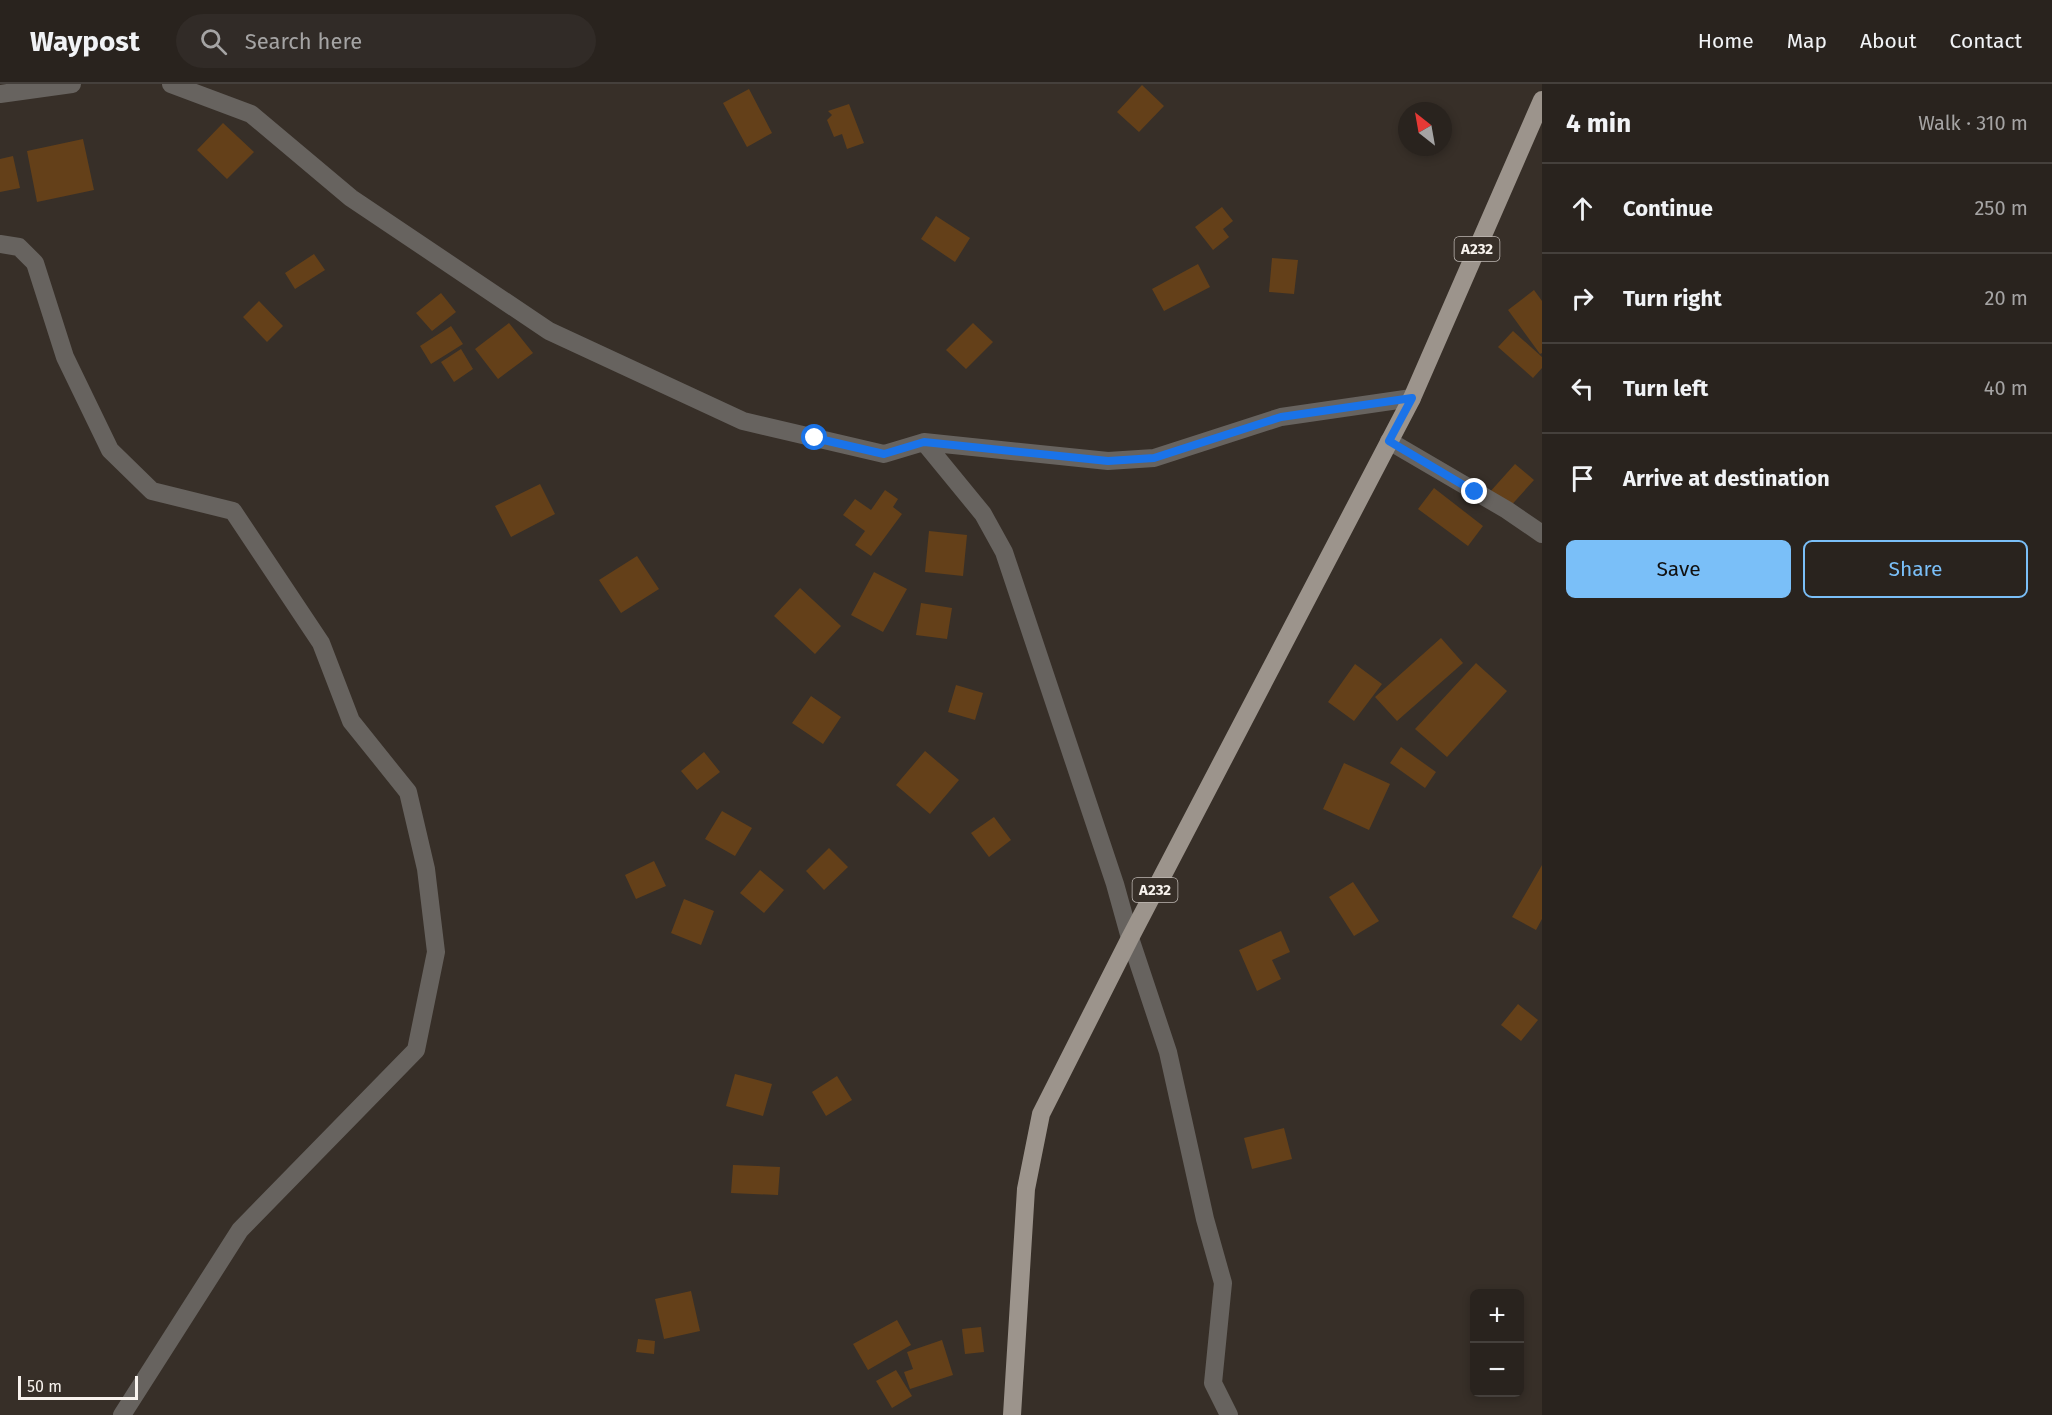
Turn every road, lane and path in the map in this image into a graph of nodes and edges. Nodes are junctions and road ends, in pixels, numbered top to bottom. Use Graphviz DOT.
graph roads {
  1 [pos="72,84"];
  2 [pos="171,84"];
  3 [pos="0,93"];
  4 [pos="1542,100"];
  5 [pos="0,244"];
  6 [pos="1412,398"];
  7 [pos="1389,441"];
  8 [pos="924,442"];
  9 [pos="1542,534"];
  10 [pos="1130,938"];
  11 [pos="122,1415"];
  12 [pos="1012,1415"];
  13 [pos="1229,1415"];
  1 -- 3 [label="street"];
  2 -- 8 [label="street"];
  4 -- 6 [label="main road, A232"];
  5 -- 11 [label="street"];
  6 -- 7 [label="main road, A232"];
  6 -- 8 [label="street"];
  7 -- 9 [label="street"];
  7 -- 10 [label="main road, A232"];
  8 -- 10 [label="street"];
  10 -- 12 [label="main road, A232"];
  10 -- 13 [label="street"];
}
